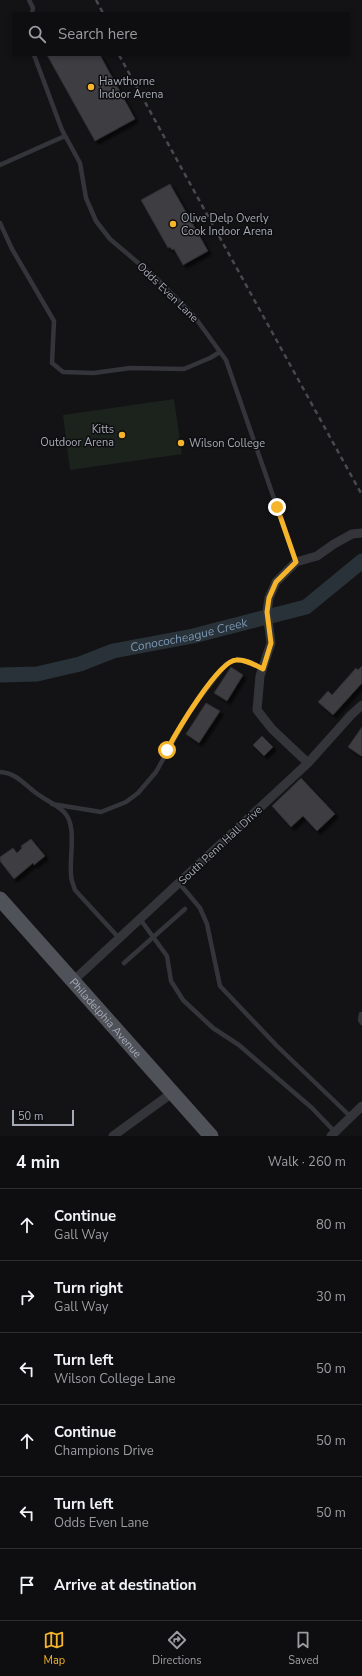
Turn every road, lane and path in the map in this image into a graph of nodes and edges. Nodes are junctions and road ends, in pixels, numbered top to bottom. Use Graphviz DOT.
graph roads {
  1 [pos="29,0"];
  2 [pos="32,12"];
  3 [pos="34,56"];
  4 [pos="65,136"];
  5 [pos="0,165"];
  6 [pos="0,223"];
  7 [pos="220,352"];
  8 [pos="362,533"];
  9 [pos="296,562"];
  10 [pos="263,669"];
  11 [pos="362,705"];
  12 [pos="308,763"];
  13 [pos="0,772"];
  14 [pos="52,804"];
  15 [pos="179,883"];
  16 [pos="0,899"];
  17 [pos="185,909"];
  18 [pos="140,919"];
  19 [pos="154,936"];
  20 [pos="119,938"];
  21 [pos="124,963"];
  22 [pos="73,981"];
  23 [pos="361,1014"];
  24 [pos="362,1023"];
  25 [pos="172,1093"];
  26 [pos="362,1106"];
  27 [pos="351,1117"];
  28 [pos="333,1134"];
  29 [pos="113,1136"];
  30 [pos="211,1136"];
  1 -- 2 [label="lane"];
  3 -- 4 [label="lane, Odds Even Lane"];
  4 -- 5 [label="lane"];
  4 -- 7 [label="lane, Odds Even Lane"];
  6 -- 7 [label="lane"];
  7 -- 9 [label="lane, Odds Even Lane"];
  8 -- 9 [label="street"];
  9 -- 10 [label="street"];
  10 -- 12 [label="street"];
  10 -- 14 [label="lane"];
  11 -- 12 [label="street, South Penn Hall Drive"];
  12 -- 15 [label="street, South Penn Hall Drive"];
  13 -- 14 [label="lane"];
  14 -- 20 [label="lane"];
  15 -- 18 [label="street, South Penn Hall Drive"];
  15 -- 27 [label="lane"];
  16 -- 22 [label="main road, Philadelphia Avenue"];
  17 -- 19 [label="lane"];
  18 -- 19 [label="lane"];
  18 -- 20 [label="street, South Penn Hall Drive"];
  19 -- 21 [label="lane"];
  19 -- 28 [label="lane"];
  20 -- 22 [label="street, South Penn Hall Drive"];
  22 -- 25 [label="main road, Philadelphia Avenue"];
  23 -- 24 [label="lane"];
  25 -- 29 [label="street"];
  25 -- 30 [label="main road, Philadelphia Avenue"];
  26 -- 27 [label="street"];
  27 -- 28 [label="street"];
}
